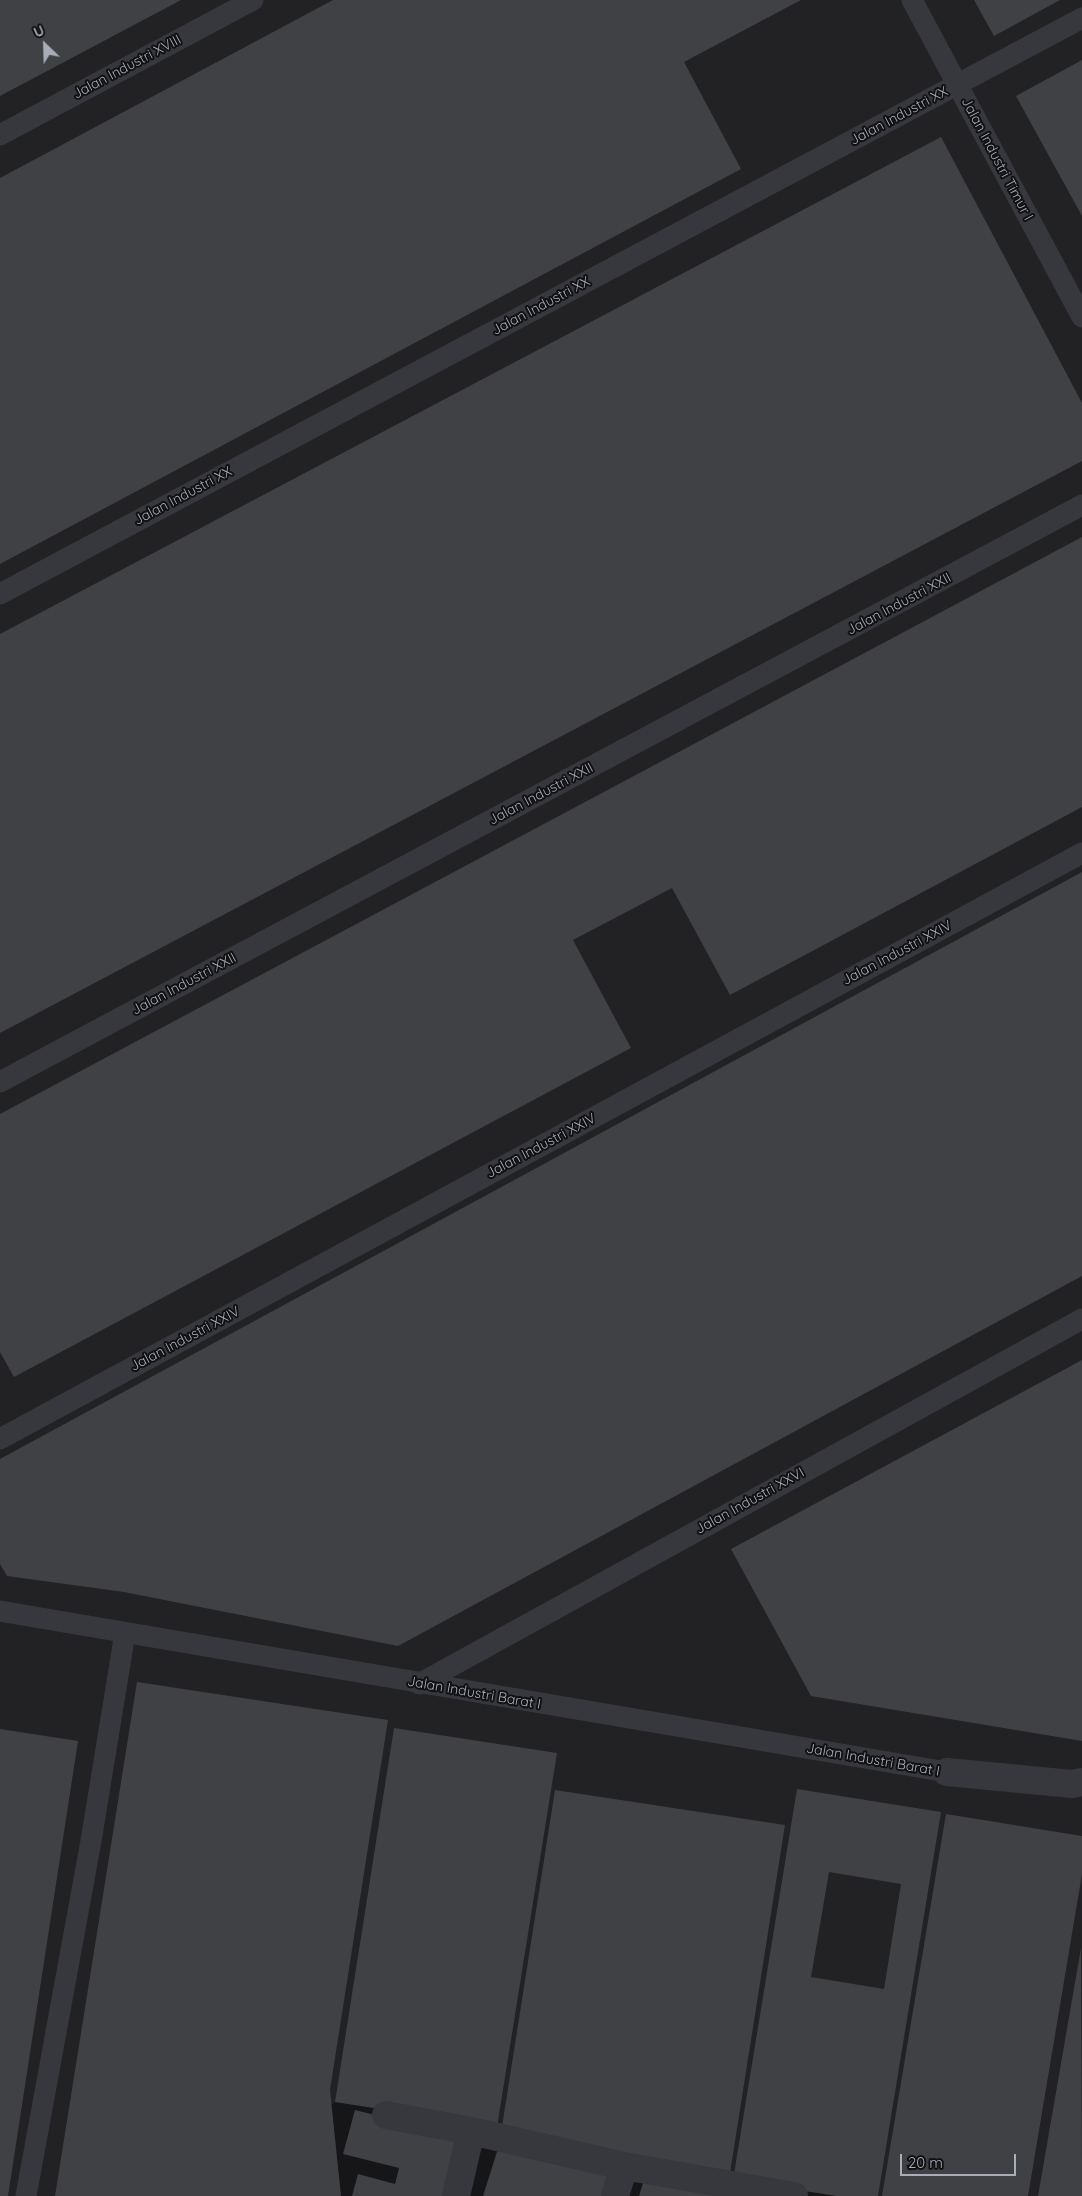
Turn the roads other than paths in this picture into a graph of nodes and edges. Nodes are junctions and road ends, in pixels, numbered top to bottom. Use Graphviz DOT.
graph roads {
  1 [pos="253,0"];
  2 [pos="912,0"];
  3 [pos="1082,18"];
  4 [pos="958,84"];
  5 [pos="0,135"];
  6 [pos="1082,317"];
  7 [pos="1082,505"];
  8 [pos="0,594"];
  9 [pos="1082,853"];
  10 [pos="0,1082"];
  11 [pos="1082,1319"];
  12 [pos="0,1439"];
  13 [pos="0,1611"];
  14 [pos="125,1633"];
  15 [pos="419,1684"];
  16 [pos="948,1772"];
  17 [pos="1082,1782"];
  18 [pos="386,2115"];
  19 [pos="471,2131"];
  20 [pos="624,2166"];
  21 [pos="763,2193"];
  22 [pos="26,2196"];
  23 [pos="456,2196"];
  24 [pos="615,2196"];
  25 [pos="794,2196"];
  1 -- 5 [label="lane, Jalan Industri XVIII"];
  2 -- 4 [label="lane, Jalan Industri Timur I"];
  3 -- 4 [label="lane, Jalan Industri XX"];
  4 -- 6 [label="lane, Jalan Industri Timur I"];
  4 -- 8 [label="lane, Jalan Industri XX"];
  7 -- 10 [label="lane, Jalan Industri XXII"];
  9 -- 12 [label="lane, Jalan Industri XXIV"];
  11 -- 15 [label="lane, Jalan Industri XXVI"];
  13 -- 14 [label="lane, Jalan Industri Barat I"];
  14 -- 15 [label="lane, Jalan Industri Barat I"];
  14 -- 22 [label="lane"];
  15 -- 16 [label="lane, Jalan Industri Barat I"];
  16 -- 17 [label="street"];
  18 -- 19 [label="street"];
  19 -- 20 [label="street"];
  19 -- 23 [label="street"];
  20 -- 21 [label="street"];
  20 -- 24 [label="street"];
  21 -- 25 [label="street"];
}
